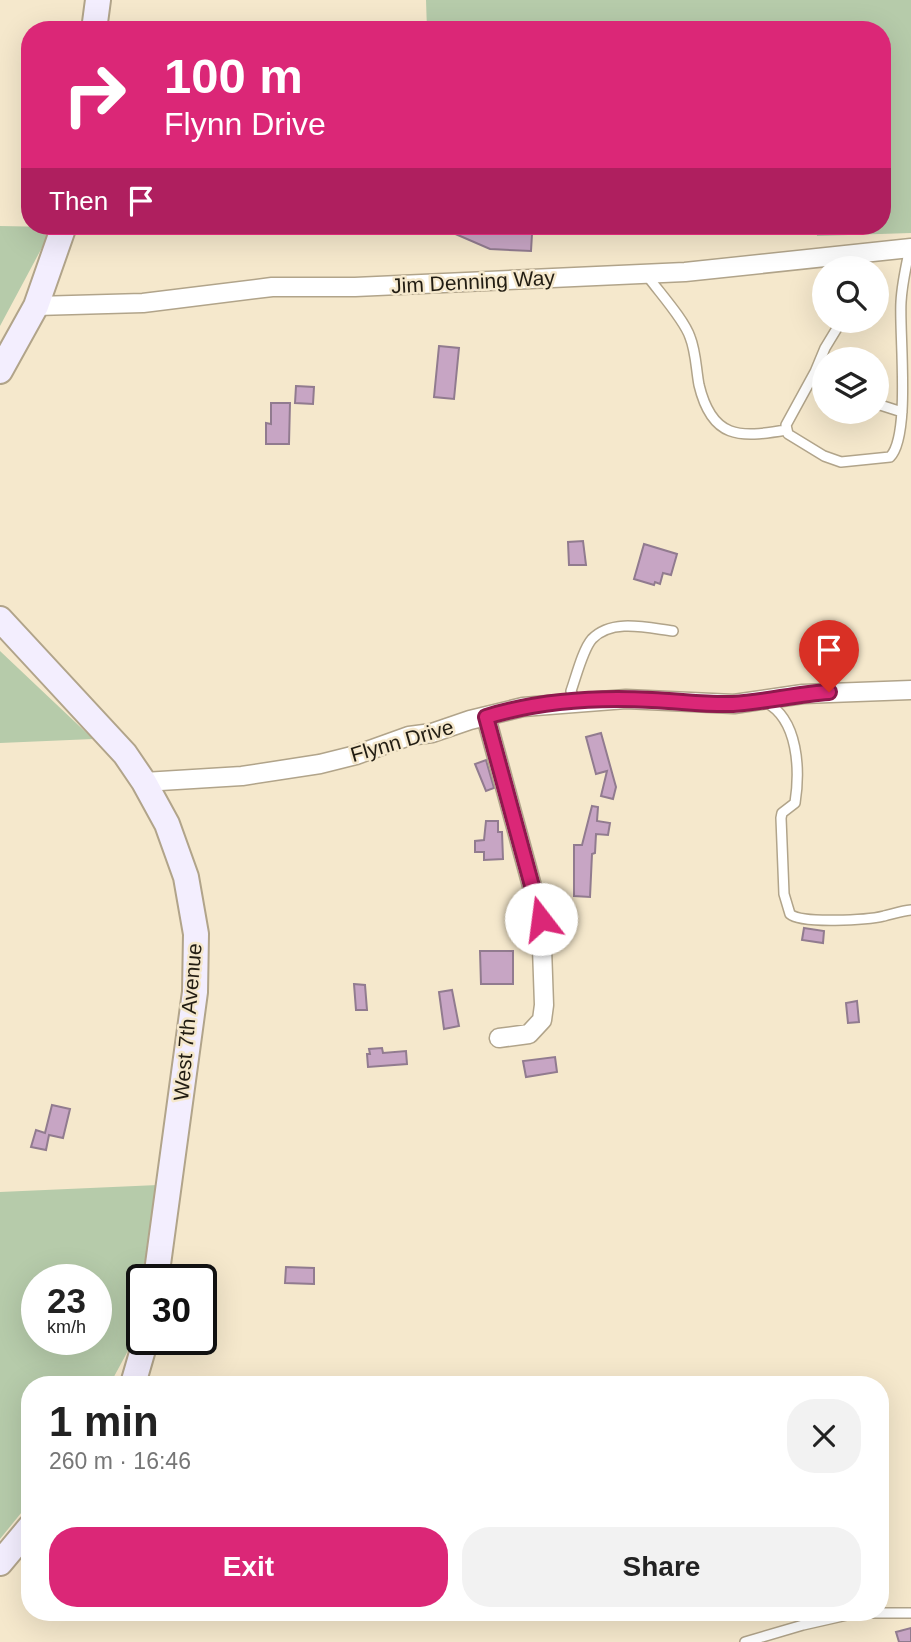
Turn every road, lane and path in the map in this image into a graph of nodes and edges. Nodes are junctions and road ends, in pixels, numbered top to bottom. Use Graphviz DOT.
graph roads {
  1 [pos="98,0"];
  2 [pos="95,21"];
  3 [pos="61,235"];
  4 [pos="910,248"];
  5 [pos="873,256"];
  6 [pos="812,264"];
  7 [pos="646,274"];
  8 [pos="36,306"];
  9 [pos="0,371"];
  10 [pos="812,385"];
  11 [pos="889,408"];
  12 [pos="902,412"];
  13 [pos="786,429"];
  14 [pos="0,619"];
  15 [pos="673,631"];
  16 [pos="911,690"];
  17 [pos="760,700"];
  18 [pos="576,702"];
  19 [pos="486,717"];
  20 [pos="144,782"];
  21 [pos="911,910"];
  22 [pos="499,1038"];
  23 [pos="158,1264"];
  24 [pos="141,1355"];
  25 [pos="135,1376"];
  26 [pos="21,1538"];
  27 [pos="0,1563"];
  28 [pos="889,1613"];
  29 [pos="911,1613"];
  30 [pos="821,1621"];
  31 [pos="745,1642"];
  1 -- 2 [label="main road"];
  3 -- 8 [label="main road"];
  4 -- 5 [label="street, Jim Denning Way"];
  4 -- 12 [label="lane"];
  6 -- 7 [label="street, Jim Denning Way"];
  7 -- 8 [label="street, Jim Denning Way"];
  7 -- 13 [label="lane"];
  8 -- 9 [label="main road"];
  10 -- 13 [label="lane"];
  11 -- 12 [label="lane"];
  12 -- 13 [label="lane"];
  14 -- 20 [label="main road, West 7th Avenue"];
  15 -- 18 [label="lane"];
  16 -- 17 [label="street, Flynn Drive"];
  17 -- 18 [label="street, Flynn Drive"];
  17 -- 21 [label="lane"];
  18 -- 19 [label="street, Flynn Drive"];
  19 -- 20 [label="street, Flynn Drive"];
  19 -- 22 [label="street"];
  20 -- 23 [label="main road, West 7th Avenue"];
  24 -- 25 [label="main road"];
  26 -- 27 [label="main road"];
  28 -- 29 [label="lane"];
  30 -- 31 [label="lane"];
}
